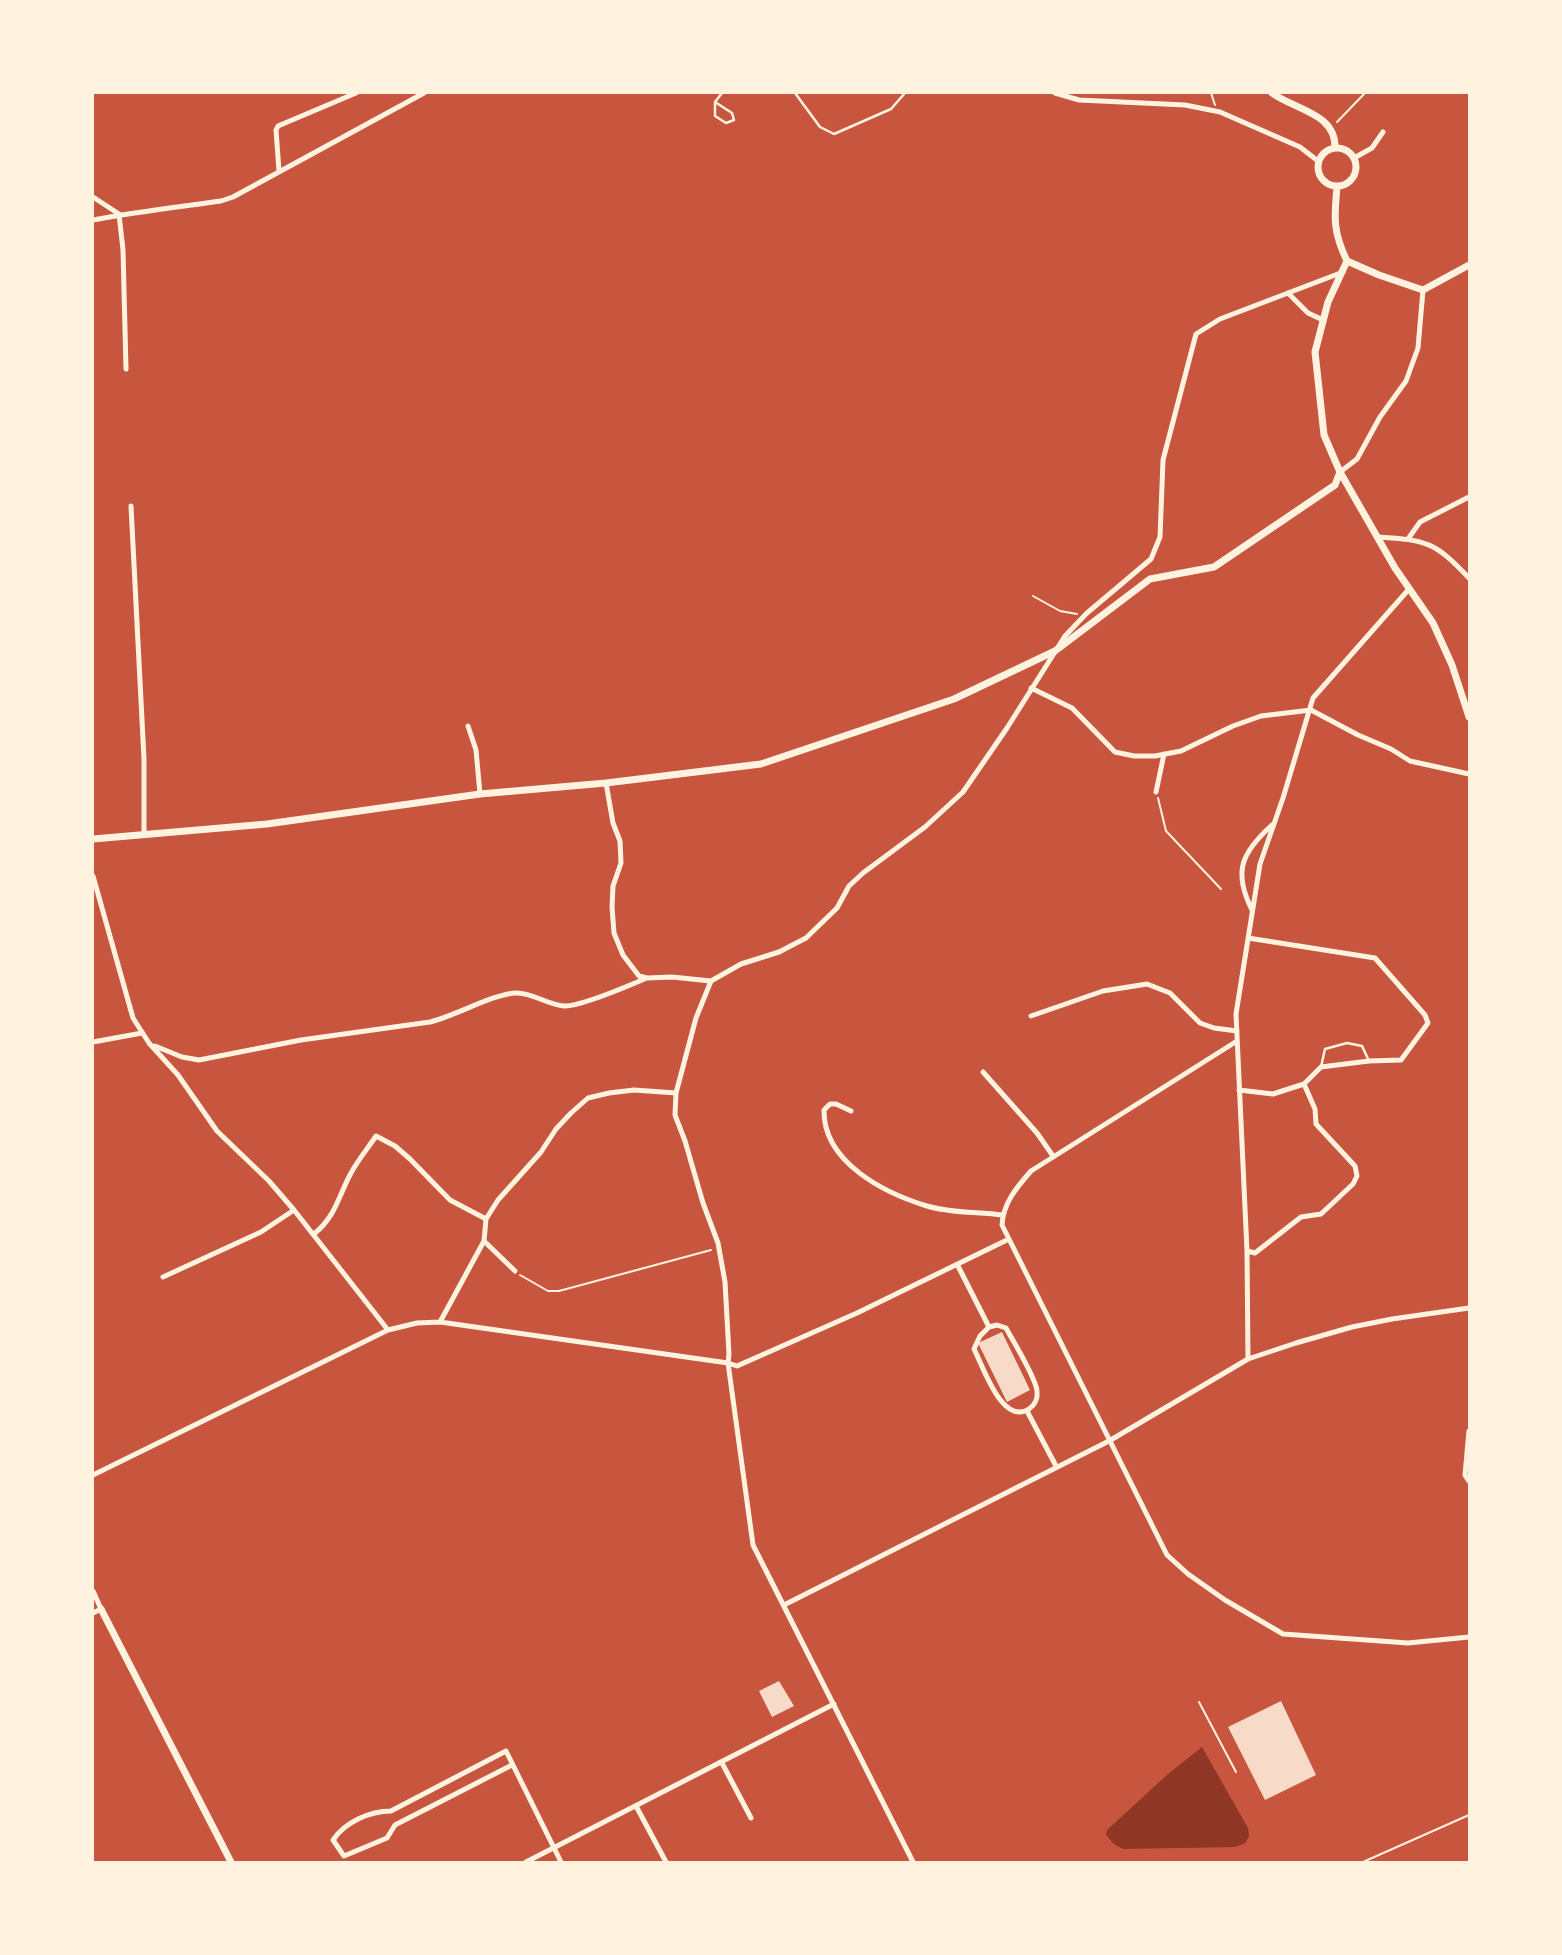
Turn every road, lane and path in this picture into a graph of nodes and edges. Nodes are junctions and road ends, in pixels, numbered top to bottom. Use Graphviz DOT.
graph roads {
  1 [pos="356,93"];
  2 [pos="424,93"];
  3 [pos="722,93"];
  4 [pos="795,93"];
  5 [pos="905,93"];
  6 [pos="1055,93"];
  7 [pos="1211,93"];
  8 [pos="1272,93"];
  9 [pos="1364,93"];
  10 [pos="715,102"];
  11 [pos="1214,111"];
  12 [pos="1332,128"];
  13 [pos="1383,132"];
  14 [pos="1335,148"];
  15 [pos="1354,158"];
  16 [pos="1318,161"];
  17 [pos="279,171"];
  18 [pos="1337,187"];
  19 [pos="93,197"];
  20 [pos="119,214"];
  21 [pos="93,220"];
  22 [pos="1347,261"];
  23 [pos="1469,265"];
  24 [pos="1343,272"];
  25 [pos="1423,290"];
  26 [pos="1288,293"];
  27 [pos="1323,320"];
  28 [pos="126,369"];
  29 [pos="1340,472"];
  30 [pos="1469,497"];
  31 [pos="131,506"];
  32 [pos="1378,537"];
  33 [pos="1408,539"];
  34 [pos="1469,578"];
  35 [pos="1409,589"];
  36 [pos="1033,596"];
  37 [pos="1085,615"];
  38 [pos="1055,651"];
  39 [pos="1031,688"];
  40 [pos="1311,710"];
  41 [pos="1469,717"];
  42 [pos="468,726"];
  43 [pos="1164,754"];
  44 [pos="1469,774"];
  45 [pos="607,783"];
  46 [pos="1156,792"];
  47 [pos="480,794"];
  48 [pos="1275,823"];
  49 [pos="145,835"];
  50 [pos="93,839"];
  51 [pos="93,876"];
  52 [pos="1221,890"];
  53 [pos="1253,911"];
  54 [pos="1248,938"];
  55 [pos="647,978"];
  56 [pos="711,981"];
  57 [pos="1031,1016"];
  58 [pos="1237,1031"];
  59 [pos="142,1033"];
  60 [pos="1237,1041"];
  61 [pos="93,1042"];
  62 [pos="149,1043"];
  63 [pos="1370,1061"];
  64 [pos="1321,1067"];
  65 [pos="983,1072"];
  66 [pos="1304,1084"];
  67 [pos="1239,1090"];
  68 [pos="676,1093"];
  69 [pos="851,1111"];
  70 [pos="1053,1156"];
  71 [pos="294,1210"];
  72 [pos="1002,1215"];
  73 [pos="486,1219"];
  74 [pos="314,1234"];
  75 [pos="1009,1239"];
  76 [pos="484,1241"];
  77 [pos="719,1248"];
  78 [pos="1247,1251"];
  79 [pos="957,1264"];
  80 [pos="515,1271"];
  81 [pos="163,1277"];
  82 [pos="1469,1308"];
  83 [pos="440,1322"];
  84 [pos="989,1327"];
  85 [pos="388,1330"];
  86 [pos="1248,1359"];
  87 [pos="727,1363"];
  88 [pos="1027,1411"];
  89 [pos="1469,1431"];
  90 [pos="1109,1441"];
  91 [pos="1056,1466"];
  92 [pos="93,1475"];
  93 [pos="1469,1481"];
  94 [pos="93,1591"];
  95 [pos="784,1605"];
  96 [pos="102,1609"];
  97 [pos="93,1613"];
  98 [pos="1469,1637"];
  99 [pos="1199,1702"];
  100 [pos="834,1704"];
  101 [pos="722,1763"];
  102 [pos="512,1765"];
  103 [pos="1236,1772"];
  104 [pos="636,1806"];
  105 [pos="1469,1815"];
  106 [pos="751,1818"];
  107 [pos="554,1848"];
  108 [pos="231,1862"];
  109 [pos="526,1862"];
  110 [pos="561,1862"];
  111 [pos="666,1862"];
  112 [pos="913,1862"];
  113 [pos="1363,1862"];
  1 -- 17 [label="street"];
  2 -- 17 [label="street"];
  3 -- 10 [label="lane"];
  4 -- 5 [label="lane"];
  6 -- 11 [label="street"];
  7 -- 11 [label="path"];
  8 -- 12 [label="street"];
  9 -- 12 [label="path"];
  10 -- 10 [label="lane"];
  11 -- 16 [label="street"];
  12 -- 14 [label="street"];
  13 -- 15 [label="street"];
  14 -- 15 [label="street"];
  14 -- 16 [label="street"];
  15 -- 18 [label="street"];
  16 -- 18 [label="street"];
  17 -- 20 [label="street"];
  18 -- 22 [label="street"];
  19 -- 20 [label="street"];
  20 -- 21 [label="street"];
  20 -- 28 [label="street"];
  22 -- 24 [label="street"];
  22 -- 25 [label="street"];
  23 -- 25 [label="street"];
  24 -- 26 [label="street"];
  24 -- 27 [label="street"];
  25 -- 29 [label="street"];
  26 -- 27 [label="street"];
  26 -- 37 [label="street"];
  27 -- 29 [label="street"];
  29 -- 32 [label="street"];
  29 -- 38 [label="street"];
  30 -- 33 [label="street"];
  31 -- 49 [label="street"];
  32 -- 33 [label="street"];
  32 -- 35 [label="street"];
  33 -- 34 [label="street"];
  35 -- 40 [label="street"];
  35 -- 41 [label="street"];
  36 -- 37 [label="path"];
  37 -- 38 [label="street"];
  38 -- 39 [label="street"];
  38 -- 45 [label="street"];
  39 -- 43 [label="street"];
  39 -- 56 [label="street"];
  40 -- 43 [label="street"];
  40 -- 44 [label="street"];
  40 -- 48 [label="street"];
  42 -- 47 [label="street"];
  43 -- 46 [label="street"];
  45 -- 47 [label="street"];
  45 -- 55 [label="street"];
  46 -- 52 [label="path"];
  47 -- 49 [label="street"];
  48 -- 53 [label="street"];
  48 -- 53 [label="street"];
  49 -- 50 [label="street"];
  51 -- 59 [label="street"];
  53 -- 54 [label="street"];
  54 -- 58 [label="street"];
  54 -- 63 [label="street"];
  55 -- 56 [label="street"];
  55 -- 62 [label="street"];
  56 -- 68 [label="street"];
  57 -- 58 [label="street"];
  58 -- 60 [label="street"];
  59 -- 61 [label="street"];
  59 -- 62 [label="street"];
  60 -- 67 [label="street"];
  60 -- 70 [label="street"];
  62 -- 71 [label="street"];
  63 -- 64 [label="street"];
  63 -- 64 [label="lane"];
  64 -- 66 [label="street"];
  65 -- 70 [label="street"];
  66 -- 67 [label="street"];
  66 -- 78 [label="street"];
  67 -- 78 [label="street"];
  68 -- 73 [label="street"];
  68 -- 77 [label="street"];
  69 -- 72 [label="street"];
  70 -- 72 [label="street"];
  71 -- 74 [label="street"];
  71 -- 81 [label="street"];
  72 -- 75 [label="street"];
  73 -- 74 [label="street"];
  73 -- 76 [label="street"];
  74 -- 85 [label="street"];
  75 -- 79 [label="street"];
  75 -- 90 [label="street"];
  76 -- 80 [label="street"];
  76 -- 83 [label="street"];
  77 -- 80 [label="path"];
  77 -- 87 [label="street"];
  78 -- 86 [label="street"];
  79 -- 84 [label="street"];
  79 -- 87 [label="street"];
  82 -- 86 [label="street"];
  83 -- 85 [label="street"];
  83 -- 87 [label="street"];
  84 -- 88 [label="street"];
  84 -- 88 [label="street"];
  85 -- 92 [label="street"];
  86 -- 90 [label="street"];
  87 -- 95 [label="street"];
  88 -- 91 [label="street"];
  89 -- 93 [label="street"];
  90 -- 91 [label="street"];
  90 -- 98 [label="street"];
  91 -- 95 [label="street"];
  94 -- 96 [label="street"];
  95 -- 100 [label="street"];
  96 -- 97 [label="street"];
  96 -- 108 [label="street"];
  99 -- 103 [label="path"];
  100 -- 101 [label="street"];
  100 -- 112 [label="street"];
  101 -- 104 [label="street"];
  101 -- 106 [label="street"];
  102 -- 102 [label="street"];
  102 -- 107 [label="street"];
  104 -- 107 [label="street"];
  104 -- 111 [label="street"];
  105 -- 113 [label="path"];
  107 -- 109 [label="street"];
  107 -- 110 [label="street"];
}
